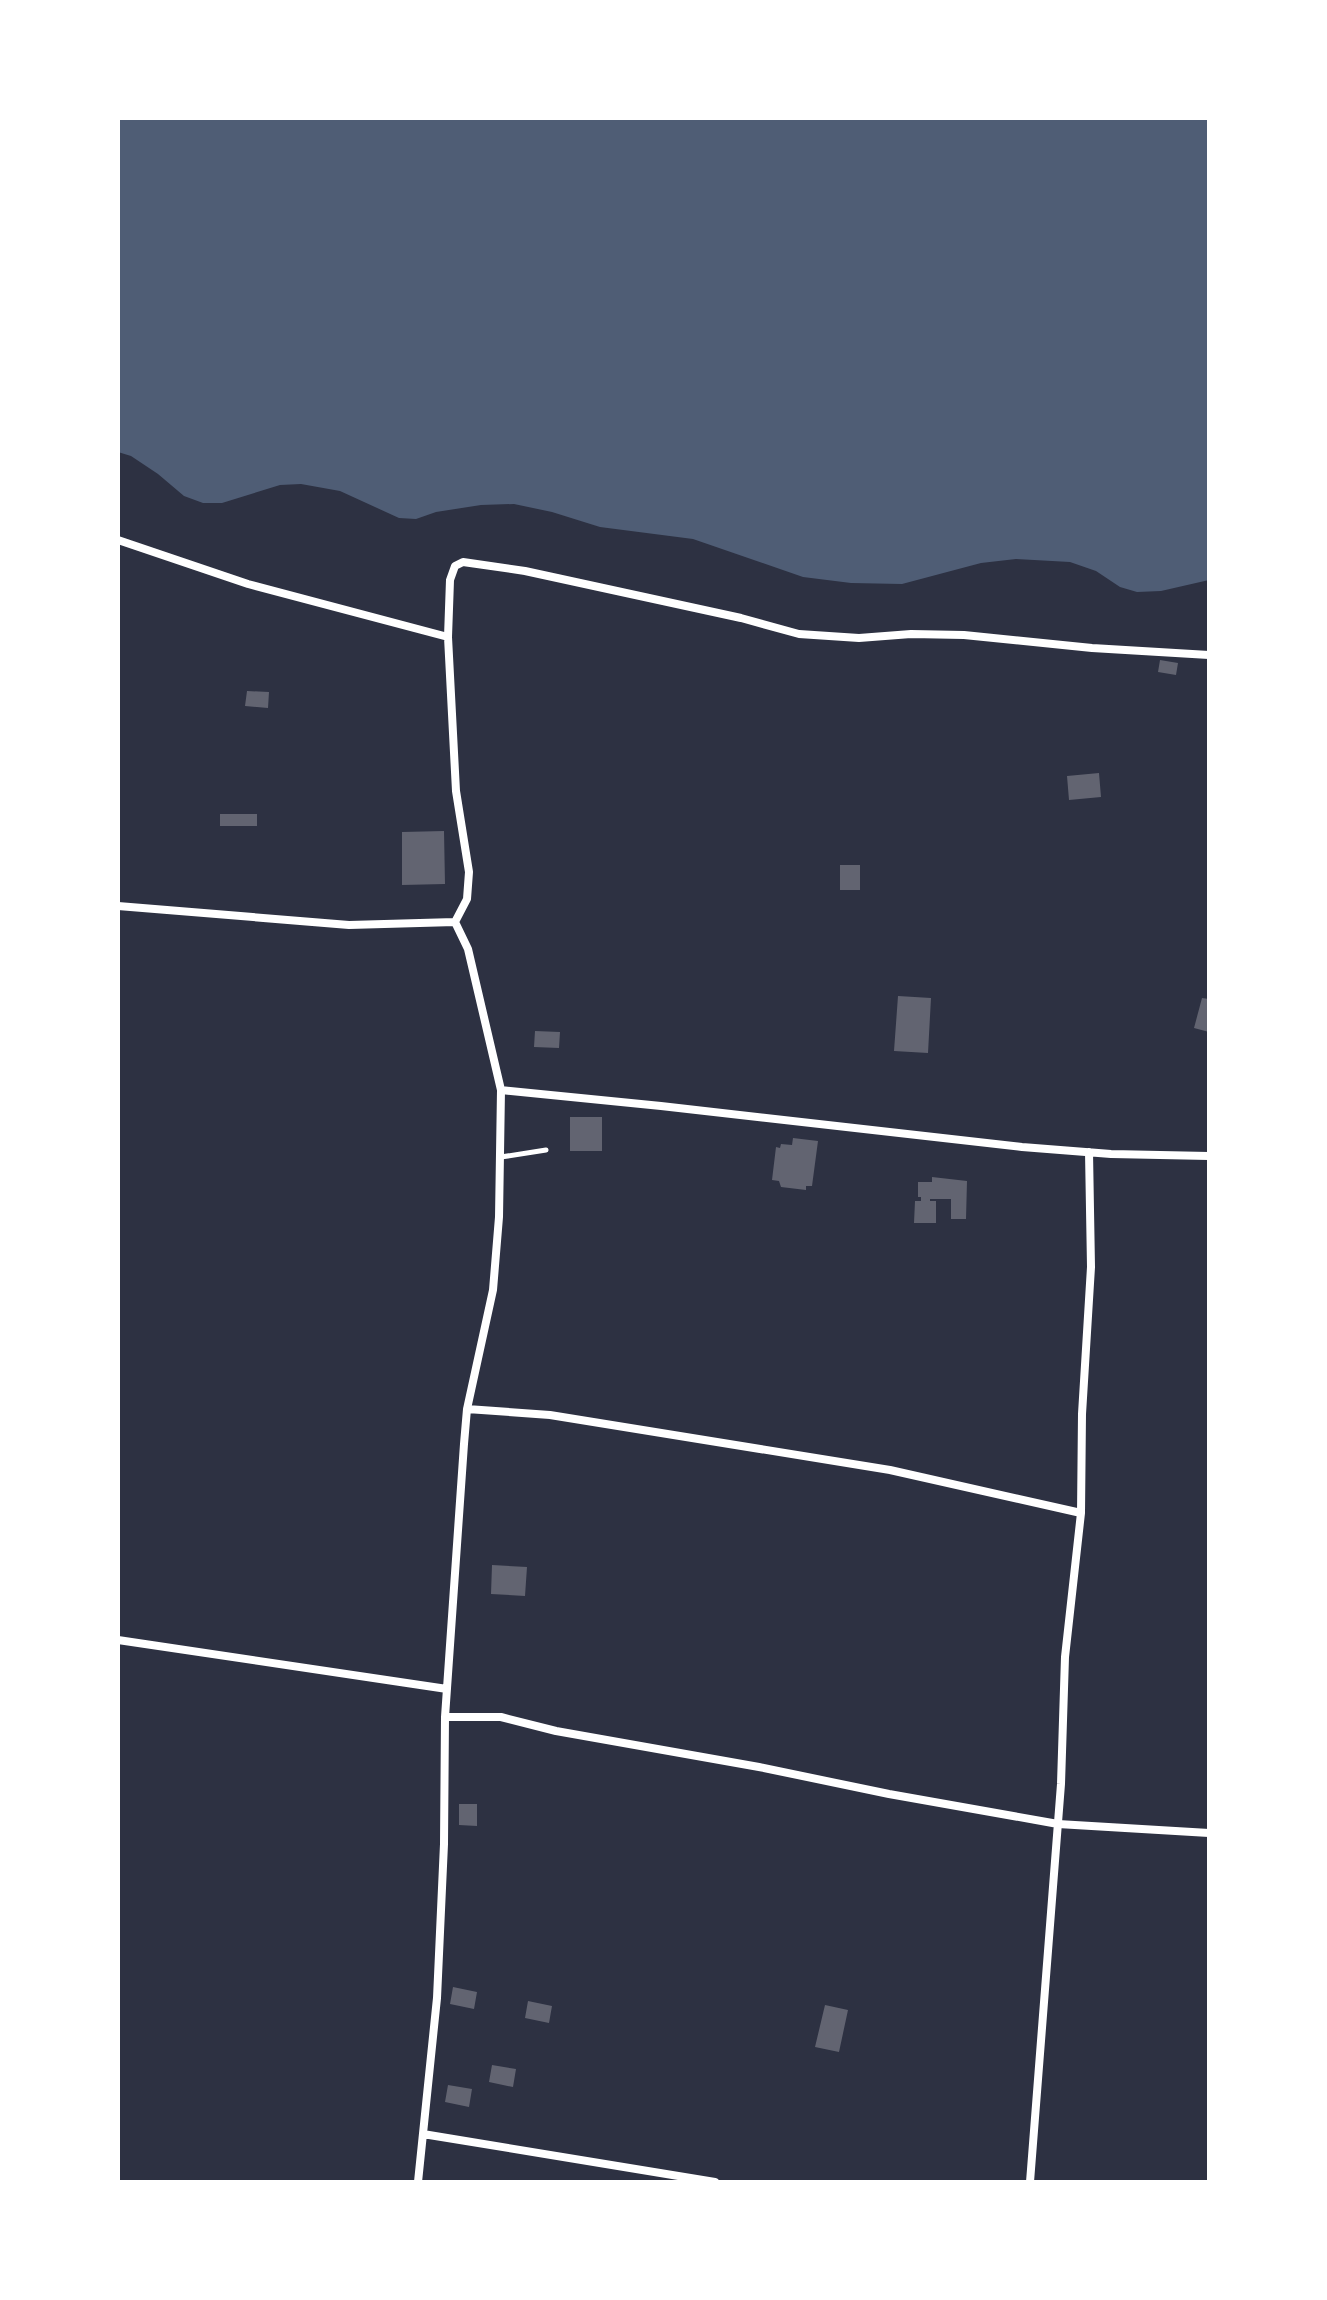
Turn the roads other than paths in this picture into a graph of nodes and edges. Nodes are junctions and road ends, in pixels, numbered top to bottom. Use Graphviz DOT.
graph roads {
  1 [pos="118,540"];
  2 [pos="448,637"];
  3 [pos="1209,655"];
  4 [pos="118,906"];
  5 [pos="455,922"];
  6 [pos="501,1090"];
  7 [pos="546,1150"];
  8 [pos="1089,1152"];
  9 [pos="1209,1156"];
  10 [pos="501,1157"];
  11 [pos="467,1409"];
  12 [pos="1081,1513"];
  13 [pos="118,1640"];
  14 [pos="447,1689"];
  15 [pos="445,1717"];
  16 [pos="1058,1824"];
  17 [pos="1209,1833"];
  18 [pos="423,2134"];
  19 [pos="418,2182"];
  20 [pos="715,2182"];
  21 [pos="1030,2182"];
  1 -- 2 [label="street"];
  2 -- 3 [label="street"];
  2 -- 5 [label="street"];
  4 -- 5 [label="street"];
  5 -- 6 [label="street"];
  6 -- 8 [label="street"];
  6 -- 10 [label="street"];
  7 -- 10 [label="lane"];
  8 -- 9 [label="street"];
  8 -- 12 [label="street"];
  10 -- 11 [label="street"];
  11 -- 12 [label="street"];
  11 -- 14 [label="street"];
  12 -- 16 [label="street"];
  13 -- 14 [label="street"];
  14 -- 15 [label="street"];
  15 -- 16 [label="street"];
  15 -- 18 [label="street"];
  16 -- 17 [label="street"];
  16 -- 21 [label="street"];
  18 -- 19 [label="street"];
  18 -- 20 [label="street"];
}
